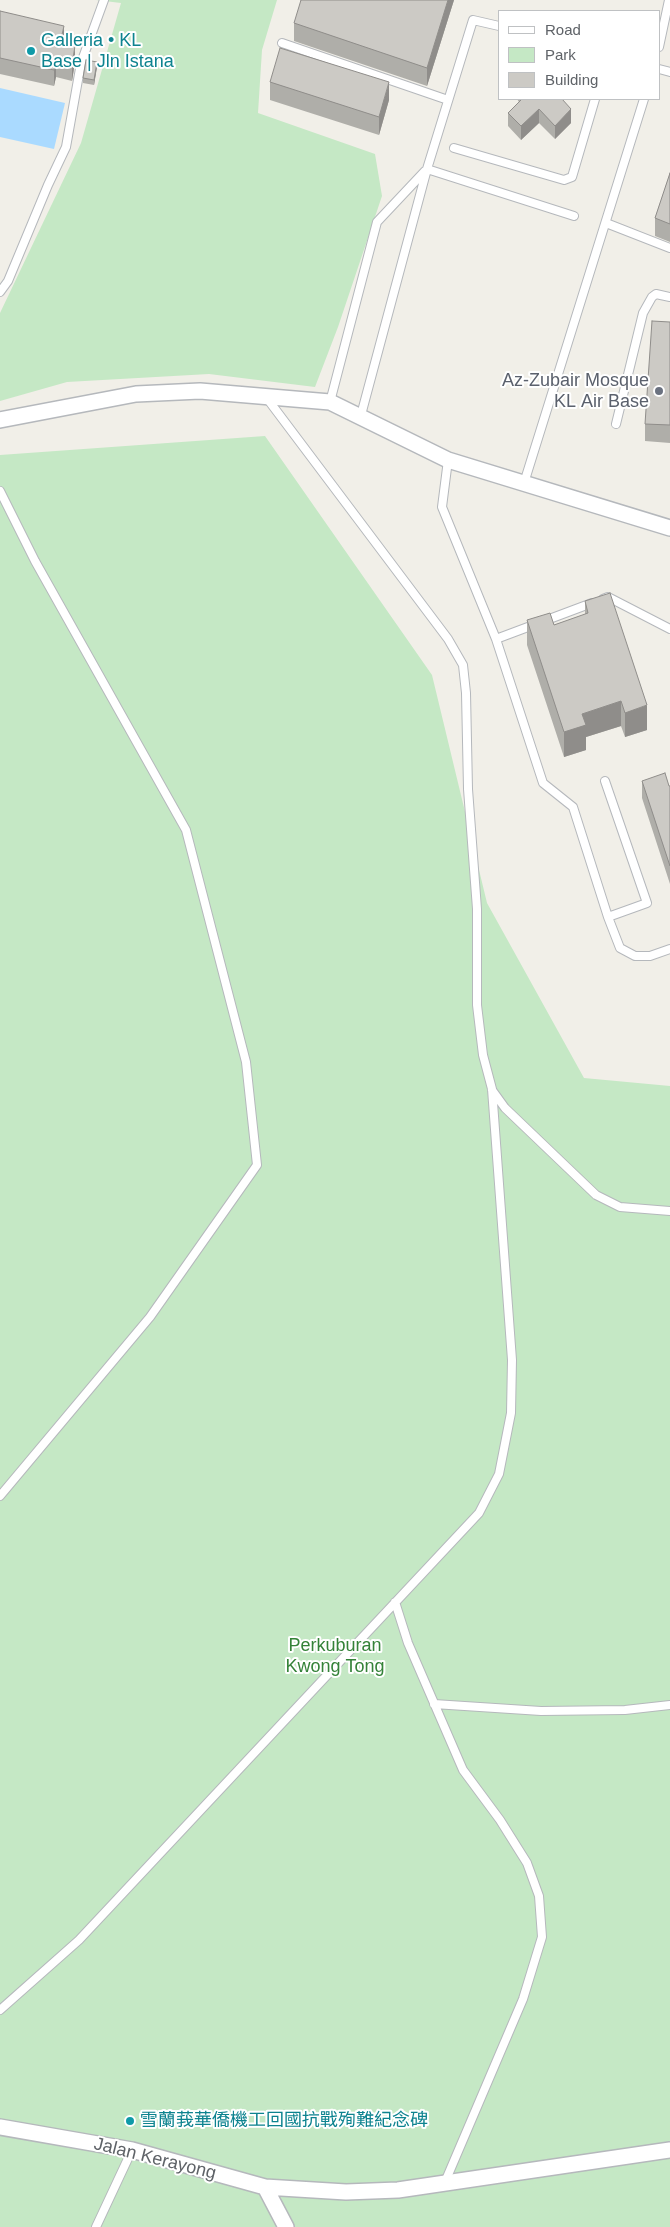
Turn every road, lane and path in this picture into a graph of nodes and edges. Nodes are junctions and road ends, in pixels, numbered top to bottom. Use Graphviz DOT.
graph roads {
  1 [pos="104,0"];
  2 [pos="669,0"];
  3 [pos="498,26"];
  4 [pos="660,42"];
  5 [pos="282,43"];
  6 [pos="448,100"];
  7 [pos="595,100"];
  8 [pos="644,100"];
  9 [pos="454,148"];
  10 [pos="427,169"];
  11 [pos="574,216"];
  12 [pos="606,223"];
  13 [pos="670,248"];
  14 [pos="0,292"];
  15 [pos="670,297"];
  16 [pos="265,396"];
  17 [pos="330,402"];
  18 [pos="361,415"];
  19 [pos="0,420"];
  20 [pos="616,424"];
  21 [pos="448,460"];
  22 [pos="524,483"];
  23 [pos="0,490"];
  24 [pos="670,528"];
  25 [pos="670,629"];
  26 [pos="496,639"];
  27 [pos="606,781"];
  28 [pos="608,917"];
  29 [pos="670,949"];
  30 [pos="492,1089"];
  31 [pos="670,1211"];
  32 [pos="0,1496"];
  33 [pos="395,1602"];
  34 [pos="434,1704"];
  35 [pos="670,1705"];
  36 [pos="0,2010"];
  37 [pos="0,2127"];
  38 [pos="132,2150"];
  39 [pos="670,2150"];
  40 [pos="445,2182"];
  41 [pos="265,2187"];
  42 [pos="96,2227"];
  43 [pos="286,2227"];
  1 -- 14 [label="lane"];
  2 -- 4 [label="lane"];
  3 -- 6 [label="lane"];
  5 -- 6 [label="lane"];
  6 -- 10 [label="lane"];
  7 -- 9 [label="lane"];
  8 -- 12 [label="lane"];
  10 -- 11 [label="lane"];
  10 -- 17 [label="lane"];
  10 -- 18 [label="lane"];
  12 -- 13 [label="lane"];
  12 -- 22 [label="lane"];
  15 -- 20 [label="lane"];
  16 -- 17 [label="street"];
  16 -- 19 [label="street"];
  16 -- 30 [label="lane"];
  17 -- 18 [label="street"];
  18 -- 21 [label="street"];
  21 -- 22 [label="street"];
  21 -- 26 [label="lane"];
  22 -- 24 [label="street"];
  23 -- 32 [label="lane"];
  25 -- 26 [label="lane"];
  26 -- 28 [label="lane"];
  27 -- 28 [label="lane"];
  28 -- 29 [label="lane"];
  30 -- 31 [label="lane"];
  30 -- 33 [label="lane"];
  33 -- 34 [label="lane"];
  33 -- 36 [label="lane"];
  34 -- 35 [label="lane"];
  34 -- 40 [label="lane"];
  37 -- 38 [label="street, Jalan Kerayong"];
  38 -- 41 [label="street, Jalan Kerayong"];
  38 -- 42 [label="lane"];
  39 -- 40 [label="street, Jalan Kerayong"];
  40 -- 41 [label="street, Jalan Kerayong"];
  41 -- 43 [label="street"];
}
